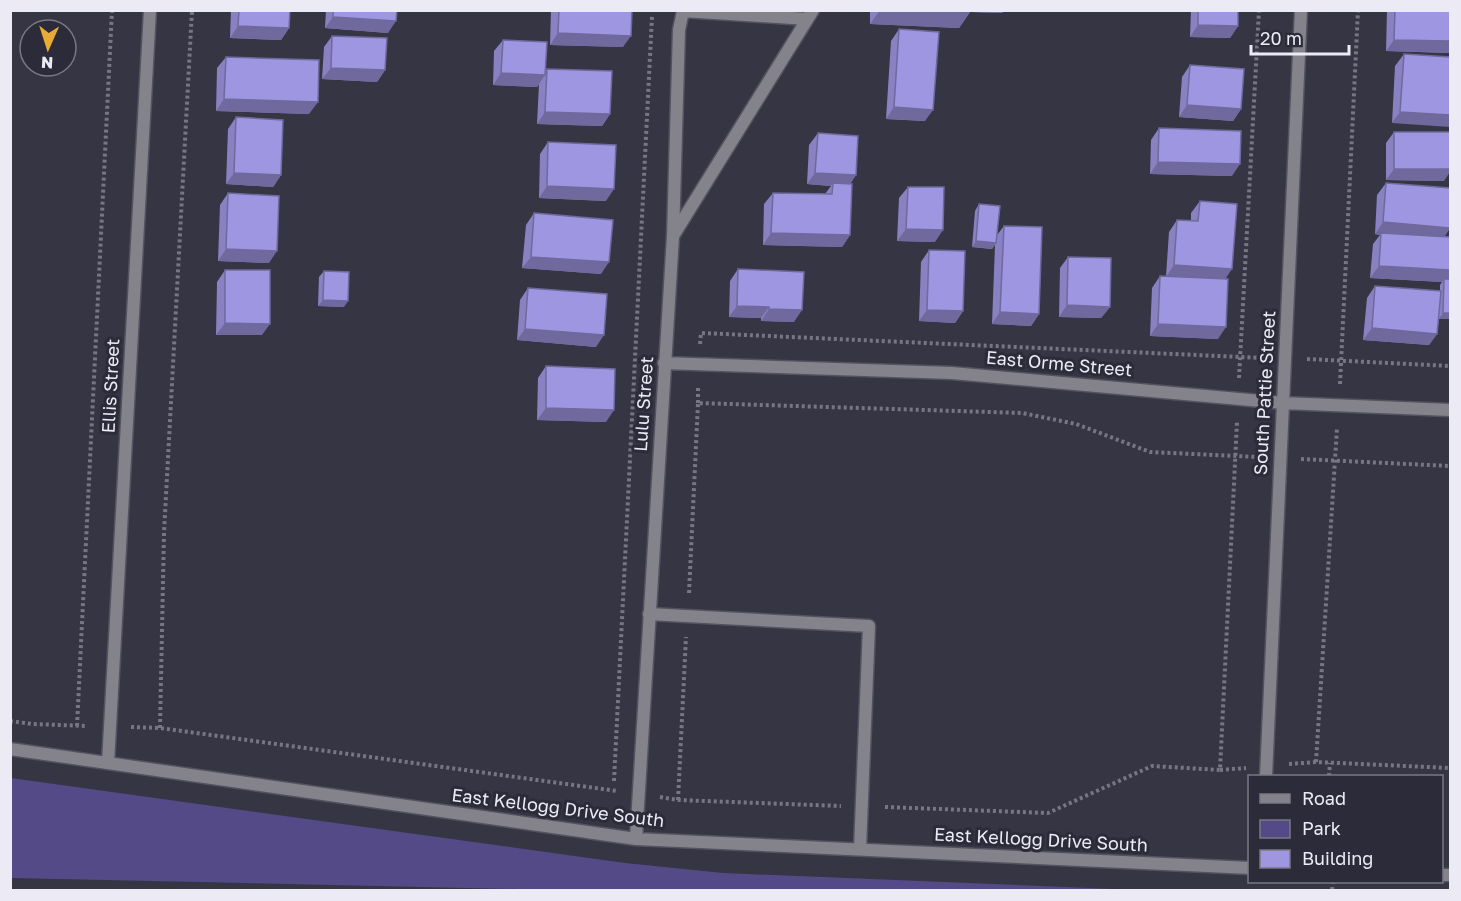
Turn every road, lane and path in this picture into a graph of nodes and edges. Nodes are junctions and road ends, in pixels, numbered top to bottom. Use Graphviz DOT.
graph roads {
  1 [pos="112,10"];
  2 [pos="150,10"];
  3 [pos="192,10"];
  4 [pos="1301,10"];
  5 [pos="810,15"];
  6 [pos="652,16"];
  7 [pos="673,236"];
  8 [pos="1285,358"];
  9 [pos="664,363"];
  10 [pos="699,364"];
  11 [pos="1450,366"];
  12 [pos="698,403"];
  13 [pos="1283,403"];
  14 [pos="1450,410"];
  15 [pos="1281,458"];
  16 [pos="1450,466"];
  17 [pos="649,614"];
  18 [pos="688,616"];
  19 [pos="77,726"];
  20 [pos="160,728"];
  21 [pos="10,749"];
  22 [pos="108,763"];
  23 [pos="1329,763"];
  24 [pos="1450,768"];
  25 [pos="1220,770"];
  26 [pos="1266,771"];
  27 [pos="1329,775"];
  28 [pos="614,791"];
  29 [pos="678,800"];
  30 [pos="636,839"];
  31 [pos="860,849"];
  32 [pos="1248,868"];
  1 -- 19 [label="path"];
  2 -- 22 [label="street, Ellis Street"];
  3 -- 20 [label="path"];
  4 -- 8 [label="street, South Pattie Street"];
  5 -- 7 [label="street, Lulu Street"];
  5 -- 7 [label="street"];
  6 -- 28 [label="path"];
  7 -- 9 [label="street, Lulu Street"];
  8 -- 10 [label="path"];
  8 -- 11 [label="path"];
  8 -- 13 [label="street, South Pattie Street"];
  9 -- 10 [label="street, East Orme Street"];
  9 -- 17 [label="street, Lulu Street"];
  10 -- 12 [label="path"];
  10 -- 13 [label="street, East Orme Street"];
  12 -- 15 [label="path"];
  12 -- 18 [label="path"];
  13 -- 14 [label="street, East Orme Street"];
  13 -- 15 [label="street, South Pattie Street"];
  15 -- 16 [label="path"];
  15 -- 26 [label="street, South Pattie Street"];
  17 -- 18 [label="street"];
  17 -- 30 [label="street, Lulu Street"];
  18 -- 29 [label="path"];
  18 -- 31 [label="street"];
  21 -- 22 [label="street, East Kellogg Drive South"];
  22 -- 30 [label="street, East Kellogg Drive South"];
  23 -- 24 [label="path"];
  23 -- 26 [label="path"];
  23 -- 27 [label="path"];
  25 -- 26 [label="path"];
  30 -- 31 [label="street, East Kellogg Drive South"];
  31 -- 32 [label="street, East Kellogg Drive South"];
}
